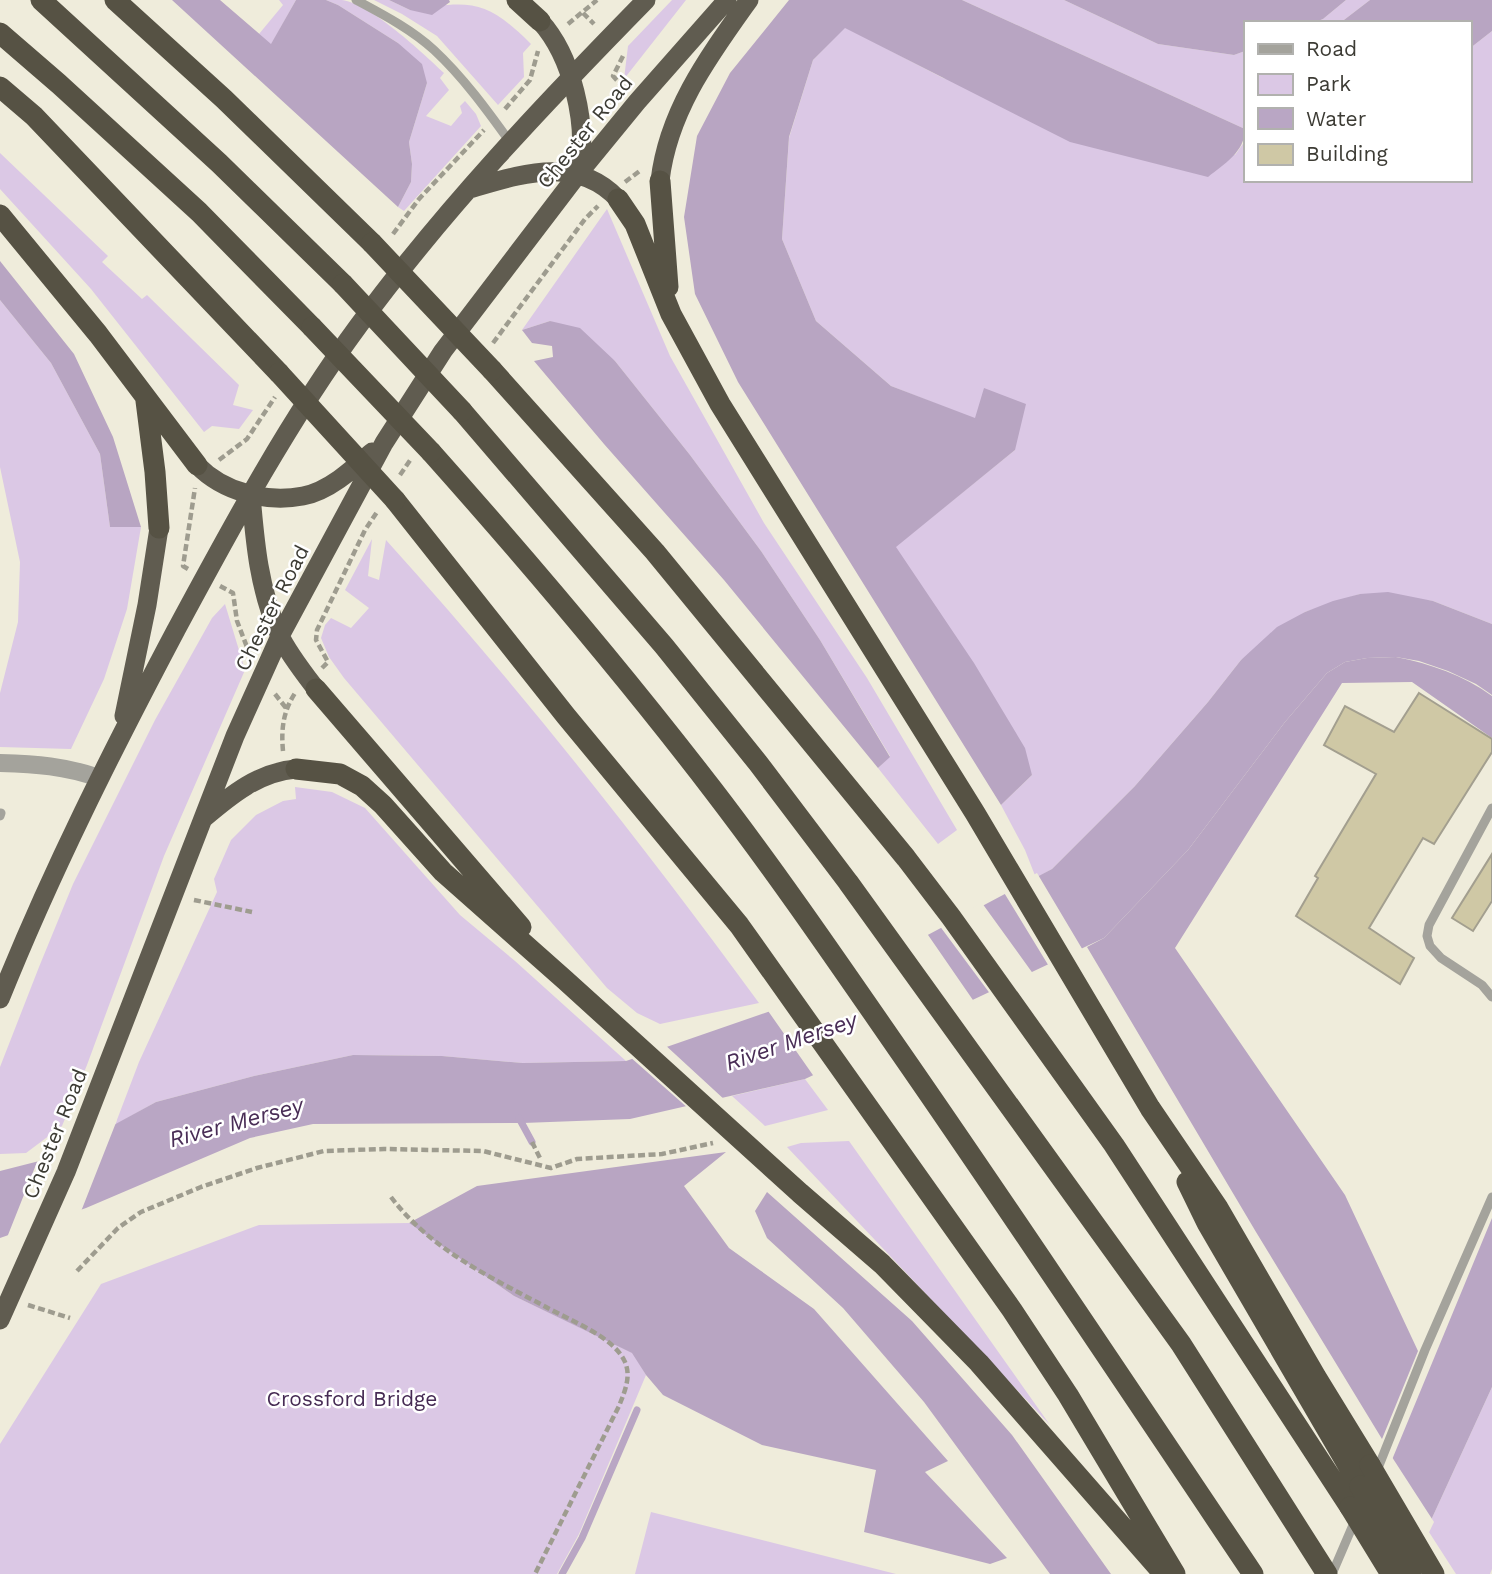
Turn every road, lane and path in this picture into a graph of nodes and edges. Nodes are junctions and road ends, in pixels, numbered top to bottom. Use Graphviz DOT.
graph roads {
  1 [pos="41,0"];
  2 [pos="116,0"];
  3 [pos="356,0"];
  4 [pos="517,0"];
  5 [pos="646,0"];
  6 [pos="727,0"];
  7 [pos="749,0"];
  8 [pos="540,21"];
  9 [pos="0,33"];
  10 [pos="570,78"];
  11 [pos="0,87"];
  12 [pos="510,142"];
  13 [pos="642,169"];
  14 [pos="578,174"];
  15 [pos="660,181"];
  16 [pos="468,189"];
  17 [pos="615,196"];
  18 [pos="0,215"];
  19 [pos="671,314"];
  20 [pos="146,400"];
  21 [pos="384,443"];
  22 [pos="197,465"];
  23 [pos="251,495"];
  24 [pos="159,528"];
  25 [pos="280,636"];
  26 [pos="328,662"];
  27 [pos="312,685"];
  28 [pos="119,738"];
  29 [pos="0,763"];
  30 [pos="290,769"];
  31 [pos="99,778"];
  32 [pos="1492,808"];
  33 [pos="200,821"];
  34 [pos="172,895"];
  35 [pos="252,912"];
  36 [pos="565,979"];
  37 [pos="1492,996"];
  38 [pos="0,999"];
  39 [pos="1150,1108"];
  40 [pos="532,1142"];
  41 [pos="720,1142"];
  42 [pos="540,1158"];
  43 [pos="391,1197"];
  44 [pos="1492,1198"];
  45 [pos="77,1271"];
  46 [pos="10,1299"];
  47 [pos="70,1318"];
  48 [pos="0,1320"];
  49 [pos="1327,1571"];
  50 [pos="535,1574"];
  51 [pos="1164,1574"];
  52 [pos="1175,1574"];
  53 [pos="1253,1574"];
  54 [pos="1391,1574"];
  55 [pos="1411,1574"];
  56 [pos="1434,1574"];
  1 -- 49 [label="highway, bridge"];
  2 -- 54 [label="highway, bridge"];
  3 -- 12 [label="lane"];
  4 -- 8 [label="highway"];
  5 -- 10 [label="highway, Chester Road"];
  6 -- 14 [label="highway, Chester Road"];
  7 -- 15 [label="highway"];
  8 -- 10 [label="highway"];
  9 -- 53 [label="highway, bridge"];
  10 -- 12 [label="highway, Chester Road"];
  10 -- 14 [label="highway"];
  11 -- 52 [label="highway, bridge"];
  12 -- 16 [label="highway, Chester Road"];
  13 -- 17 [label="path"];
  14 -- 16 [label="highway"];
  14 -- 17 [label="highway"];
  14 -- 21 [label="highway, Chester Road"];
  15 -- 19 [label="highway"];
  16 -- 23 [label="highway, Chester Road"];
  17 -- 19 [label="highway"];
  18 -- 20 [label="highway"];
  19 -- 39 [label="highway"];
  20 -- 22 [label="highway"];
  20 -- 24 [label="highway"];
  21 -- 23 [label="highway"];
  21 -- 25 [label="highway, Chester Road"];
  22 -- 23 [label="highway"];
  23 -- 25 [label="highway"];
  23 -- 28 [label="highway, Chester Road"];
  24 -- 28 [label="highway"];
  25 -- 27 [label="highway"];
  25 -- 33 [label="highway, Chester Road"];
  26 -- 27 [label="path"];
  27 -- 30 [label="path"];
  27 -- 36 [label="highway"];
  28 -- 31 [label="highway, Chester Road"];
  29 -- 31 [label="street"];
  30 -- 33 [label="highway"];
  30 -- 36 [label="highway"];
  31 -- 38 [label="highway, Chester Road"];
  32 -- 37 [label="lane"];
  33 -- 34 [label="highway, Chester Road"];
  34 -- 35 [label="path"];
  34 -- 46 [label="highway, Chester Road"];
  36 -- 51 [label="highway"];
  39 -- 55 [label="highway, bridge"];
  39 -- 56 [label="highway, bridge"];
  40 -- 42 [label="path"];
  41 -- 45 [label="path"];
  43 -- 50 [label="path"];
  44 -- 49 [label="lane"];
  46 -- 47 [label="path"];
  46 -- 48 [label="highway, Chester Road"];
}
